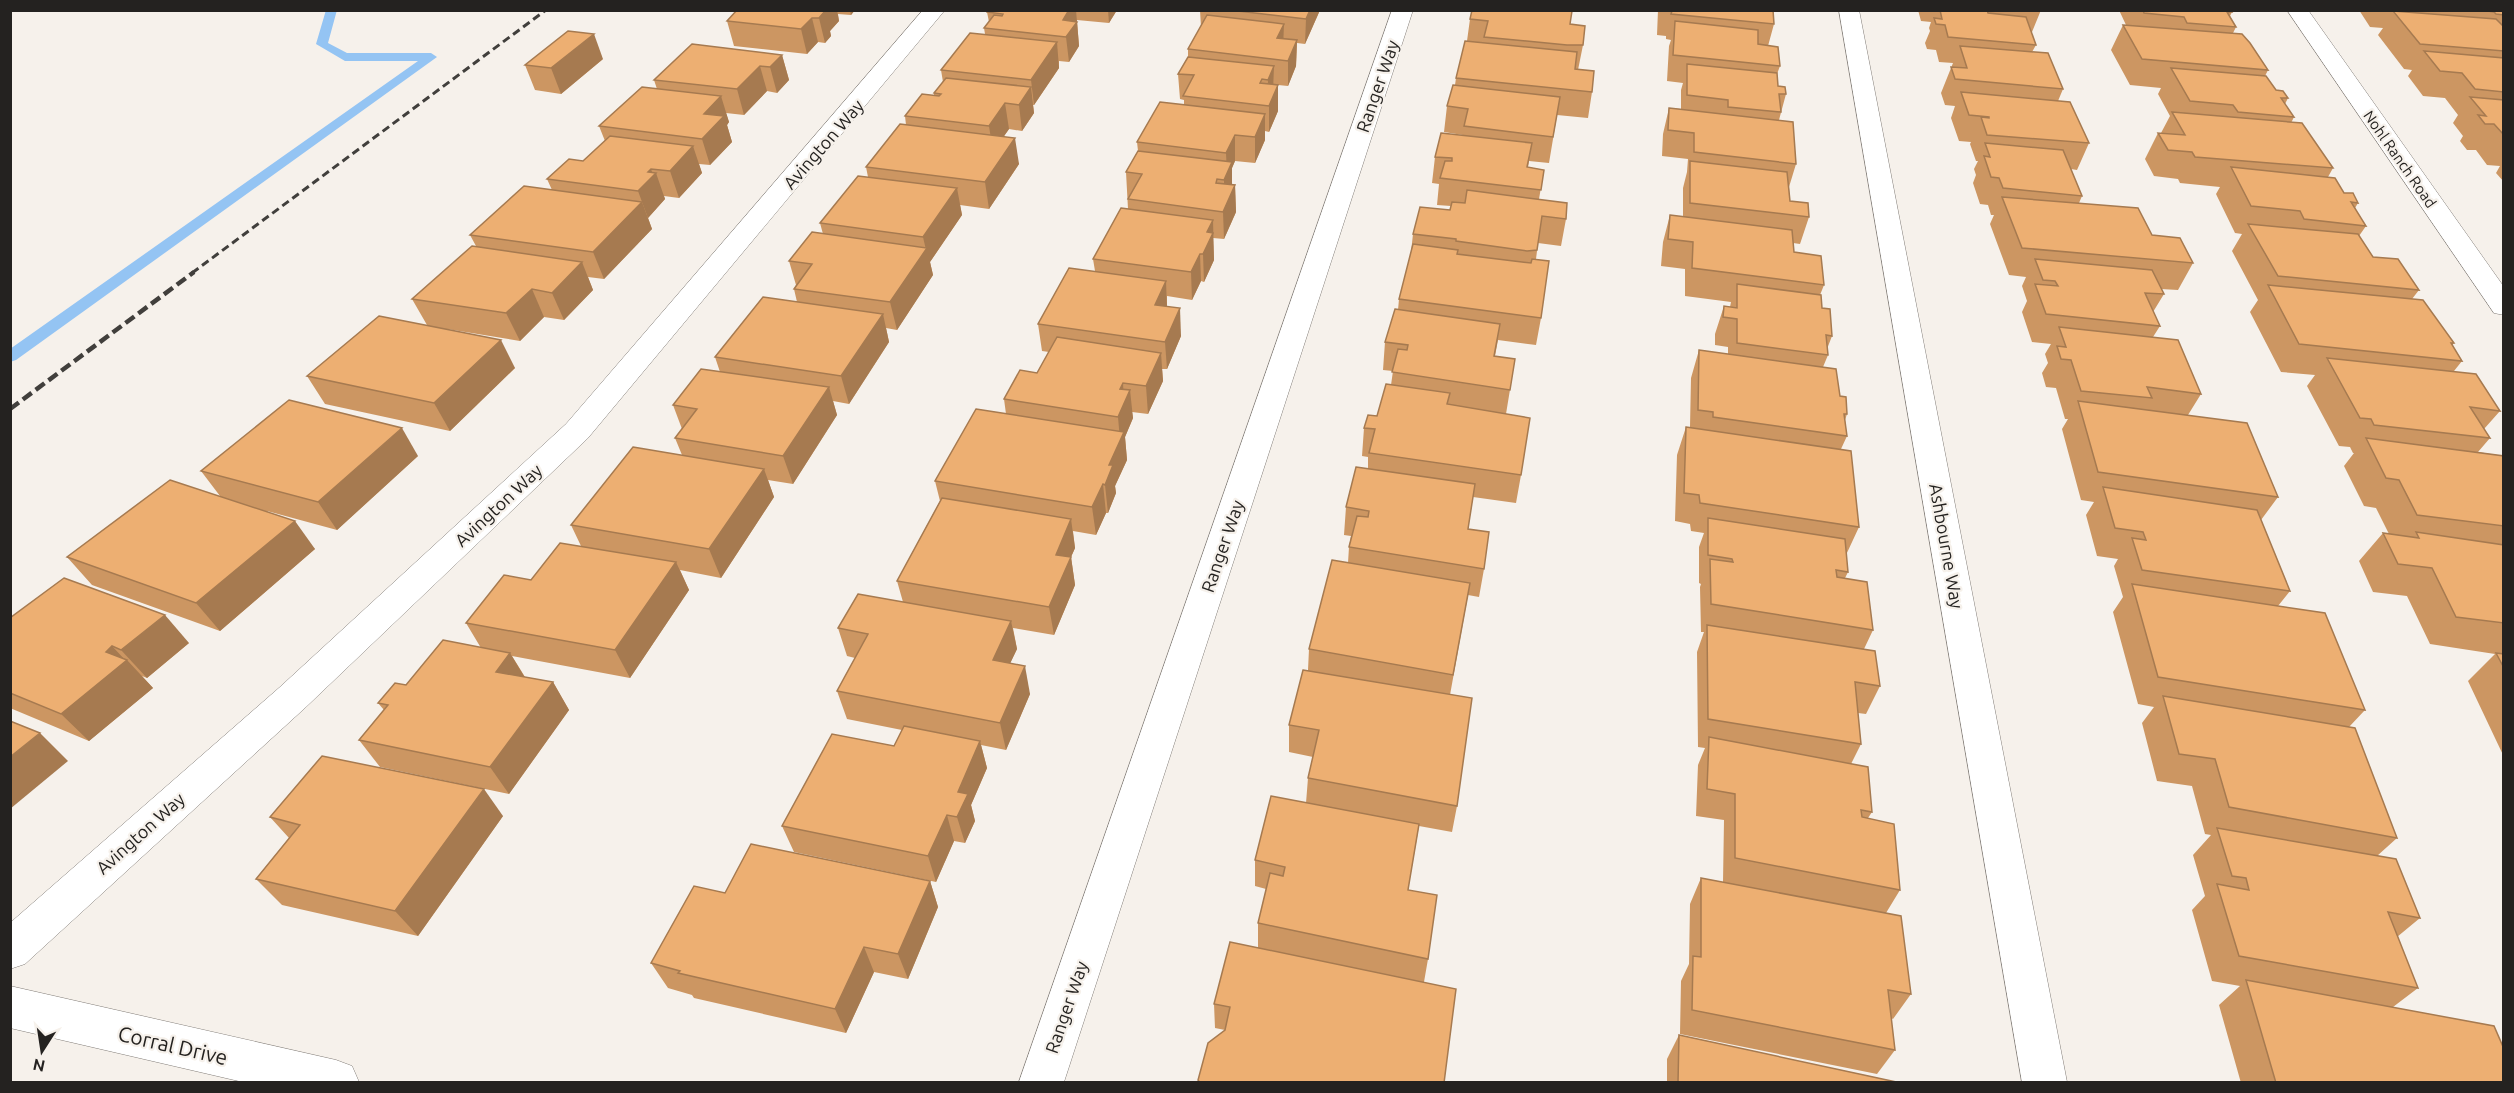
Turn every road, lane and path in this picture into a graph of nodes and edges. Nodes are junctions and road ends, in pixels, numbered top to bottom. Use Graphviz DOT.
graph roads {
  1 [pos="935,10"];
  2 [pos="1403,10"];
  3 [pos="1849,10"];
  4 [pos="2297,10"];
  5 [pos="2504,307"];
  6 [pos="10,950"];
  7 [pos="10,1007"];
  8 [pos="336,1083"];
  9 [pos="1041,1083"];
  10 [pos="2045,1083"];
  1 -- 6 [label="street, Avington Way"];
  2 -- 9 [label="street, Ranger Way"];
  3 -- 10 [label="street, Ashbourne Way"];
  4 -- 5 [label="street, Nohl Ranch Road"];
  7 -- 8 [label="street, Corral Drive"];
}
